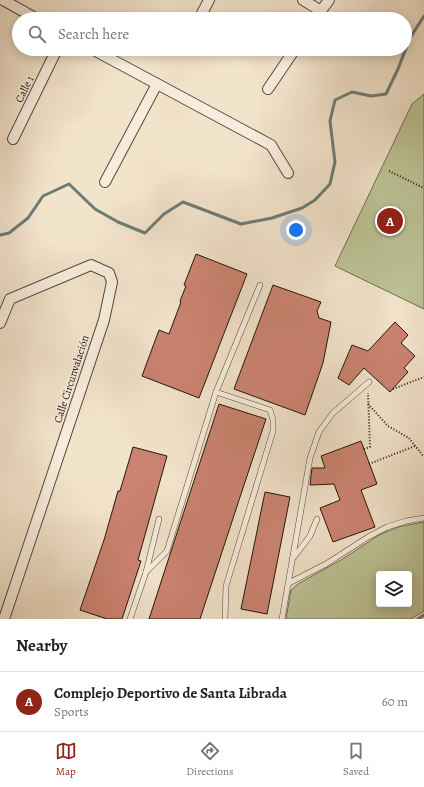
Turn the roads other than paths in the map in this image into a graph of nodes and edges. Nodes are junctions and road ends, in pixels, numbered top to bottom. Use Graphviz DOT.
graph roads {
  1 [pos="3,0"];
  2 [pos="209,0"];
  3 [pos="303,0"];
  4 [pos="329,0"];
  5 [pos="24,12"];
  6 [pos="203,12"];
  7 [pos="315,12"];
  8 [pos="320,12"];
  9 [pos="54,56"];
  10 [pos="105,56"];
  11 [pos="290,56"];
  12 [pos="158,84"];
  13 [pos="268,89"];
  14 [pos="13,139"];
  15 [pos="288,173"];
  16 [pos="105,182"];
  17 [pos="260,285"];
  18 [pos="0,323"];
  19 [pos="369,382"];
  20 [pos="216,392"];
  21 [pos="424,518"];
  22 [pos="317,519"];
  23 [pos="159,520"];
  24 [pos="293,558"];
  25 [pos="146,572"];
  26 [pos="289,583"];
  27 [pos="4,619"];
  28 [pos="130,619"];
  29 [pos="225,619"];
  30 [pos="282,619"];
  1 -- 5 [label="street"];
  2 -- 6 [label="street"];
  3 -- 7 [label="street"];
  4 -- 8 [label="street"];
  9 -- 14 [label="street, Calle 1"];
  10 -- 12 [label="street"];
  11 -- 13 [label="street"];
  12 -- 15 [label="street"];
  12 -- 16 [label="street"];
  17 -- 20 [label="lane"];
  18 -- 27 [label="street, Calle Circunvalación"];
  19 -- 24 [label="lane"];
  20 -- 25 [label="lane"];
  20 -- 29 [label="lane"];
  21 -- 26 [label="lane"];
  22 -- 24 [label="lane"];
  23 -- 25 [label="lane"];
  24 -- 26 [label="lane"];
  25 -- 28 [label="lane"];
  26 -- 30 [label="lane"];
}
